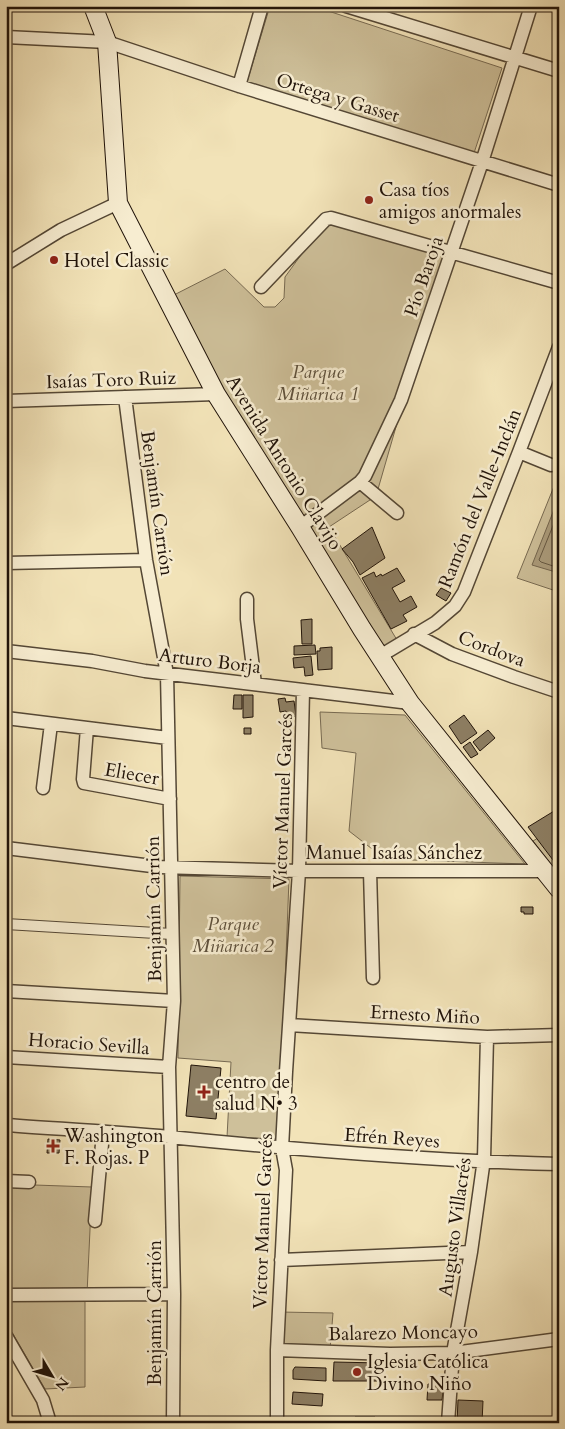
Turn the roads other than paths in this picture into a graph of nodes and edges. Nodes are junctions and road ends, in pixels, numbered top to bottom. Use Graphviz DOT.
graph roads {
  1 [pos="93,6"];
  2 [pos="262,6"];
  3 [pos="346,6"];
  4 [pos="531,6"];
  5 [pos="6,37"];
  6 [pos="106,42"];
  7 [pos="514,58"];
  8 [pos="559,71"];
  9 [pos="239,86"];
  10 [pos="482,162"];
  11 [pos="559,184"];
  12 [pos="118,203"];
  13 [pos="452,252"];
  14 [pos="6,264"];
  15 [pos="559,284"];
  16 [pos="260,287"];
  17 [pos="559,347"];
  18 [pos="216,394"];
  19 [pos="125,397"];
  20 [pos="6,401"];
  21 [pos="519,452"];
  22 [pos="551,465"];
  23 [pos="360,482"];
  24 [pos="397,513"];
  25 [pos="300,527"];
  26 [pos="146,560"];
  27 [pos="6,563"];
  28 [pos="246,599"];
  29 [pos="414,634"];
  30 [pos="6,651"];
  31 [pos="380,656"];
  32 [pos="167,674"];
  33 [pos="255,684"];
  34 [pos="303,690"];
  35 [pos="559,692"];
  36 [pos="410,703"];
  37 [pos="6,718"];
  38 [pos="51,724"];
  39 [pos="88,728"];
  40 [pos="168,738"];
  41 [pos="43,788"];
  42 [pos="170,798"];
  43 [pos="6,848"];
  44 [pos="170,867"];
  45 [pos="299,871"];
  46 [pos="370,871"];
  47 [pos="544,871"];
  48 [pos="559,889"];
  49 [pos="6,924"];
  50 [pos="172,934"];
  51 [pos="373,978"];
  52 [pos="6,991"];
  53 [pos="174,1001"];
  54 [pos="289,1025"];
  55 [pos="559,1035"];
  56 [pos="487,1037"];
  57 [pos="6,1057"];
  58 [pos="169,1067"];
  59 [pos="6,1125"];
  60 [pos="103,1133"];
  61 [pos="170,1137"];
  62 [pos="282,1148"];
  63 [pos="484,1162"];
  64 [pos="559,1164"];
  65 [pos="6,1181"];
  66 [pos="29,1182"];
  67 [pos="95,1221"];
  68 [pos="471,1252"];
  69 [pos="281,1260"];
  70 [pos="174,1294"];
  71 [pos="6,1295"];
  72 [pos="6,1336"];
  73 [pos="559,1339"];
  74 [pos="277,1350"];
  75 [pos="453,1353"];
  76 [pos="50,1423"];
  77 [pos="173,1423"];
  78 [pos="277,1423"];
  79 [pos="448,1423"];
  1 -- 6 [label="main road, Avenida Antonio Clavijo"];
  2 -- 9 [label="street"];
  3 -- 7 [label="street"];
  4 -- 7 [label="street, Pío Baroja"];
  5 -- 6 [label="street, Ortega y Gasset"];
  6 -- 9 [label="street, Ortega y Gasset"];
  6 -- 12 [label="main road, Avenida Antonio Clavijo"];
  7 -- 8 [label="street"];
  7 -- 10 [label="street, Pío Baroja"];
  9 -- 10 [label="street, Ortega y Gasset"];
  10 -- 11 [label="street, Ortega y Gasset"];
  10 -- 13 [label="street, Pío Baroja"];
  12 -- 14 [label="street"];
  12 -- 18 [label="main road, Avenida Antonio Clavijo"];
  13 -- 15 [label="street"];
  13 -- 16 [label="street"];
  13 -- 23 [label="street, Pío Baroja"];
  17 -- 21 [label="street, Ramón del Valle-Inclán"];
  18 -- 19 [label="street, Isaías Toro Ruiz"];
  18 -- 25 [label="main road, Avenida Antonio Clavijo"];
  19 -- 20 [label="street, Isaías Toro Ruiz"];
  19 -- 26 [label="street, Benjamín Carrión"];
  21 -- 22 [label="street"];
  21 -- 29 [label="street, Ramón del Valle-Inclán"];
  23 -- 24 [label="street"];
  23 -- 25 [label="street, Pío Baroja"];
  25 -- 31 [label="main road, Avenida Antonio Clavijo"];
  26 -- 27 [label="street"];
  26 -- 32 [label="street, Benjamín Carrión"];
  28 -- 33 [label="street"];
  29 -- 31 [label="street, Ramón del Valle-Inclán"];
  29 -- 35 [label="street, Cordova"];
  30 -- 32 [label="street, Arturo Borja"];
  31 -- 36 [label="main road, Avenida Antonio Clavijo"];
  32 -- 33 [label="street, Arturo Borja"];
  32 -- 40 [label="street, Benjamín Carrión"];
  33 -- 34 [label="street, Arturo Borja"];
  34 -- 36 [label="street, Arturo Borja"];
  34 -- 45 [label="street, Víctor Manuel Garcés"];
  36 -- 47 [label="main road, Avenida Antonio Clavijo"];
  37 -- 38 [label="street"];
  38 -- 39 [label="street"];
  38 -- 41 [label="street"];
  39 -- 40 [label="street"];
  39 -- 42 [label="street, Eliecer"];
  40 -- 42 [label="street, Benjamín Carrión"];
  42 -- 44 [label="street, Benjamín Carrión"];
  43 -- 44 [label="street, Manuel Isaías Sánchez"];
  44 -- 45 [label="street, Manuel Isaías Sánchez"];
  44 -- 50 [label="street, Benjamín Carrión"];
  45 -- 46 [label="street, Manuel Isaías Sánchez"];
  45 -- 54 [label="street, Víctor Manuel Garcés"];
  46 -- 47 [label="street, Manuel Isaías Sánchez"];
  46 -- 51 [label="street"];
  47 -- 48 [label="main road, Avenida Antonio Clavijo"];
  49 -- 50 [label="street"];
  50 -- 53 [label="street, Benjamín Carrión"];
  52 -- 53 [label="street"];
  53 -- 58 [label="street, Benjamín Carrión"];
  54 -- 56 [label="street, Ernesto Miño"];
  54 -- 62 [label="street, Víctor Manuel Garcés"];
  55 -- 56 [label="street, Ernesto Miño"];
  56 -- 63 [label="street, Augusto Villacrés"];
  57 -- 58 [label="street, Horacio Sevilla"];
  58 -- 61 [label="street, Benjamín Carrión"];
  59 -- 60 [label="street, Efrén Reyes"];
  60 -- 61 [label="street, Efrén Reyes"];
  60 -- 67 [label="street"];
  61 -- 62 [label="street, Efrén Reyes"];
  61 -- 70 [label="street, Benjamín Carrión"];
  62 -- 63 [label="street, Efrén Reyes"];
  62 -- 69 [label="street, Víctor Manuel Garcés"];
  63 -- 64 [label="street, Efrén Reyes"];
  63 -- 68 [label="street, Augusto Villacrés"];
  65 -- 66 [label="street"];
  68 -- 69 [label="street"];
  68 -- 75 [label="street, Augusto Villacrés"];
  69 -- 74 [label="street, Víctor Manuel Garcés"];
  70 -- 71 [label="street"];
  70 -- 77 [label="street, Benjamín Carrión"];
  72 -- 76 [label="street"];
  73 -- 75 [label="street, Balarezo Moncayo"];
  74 -- 75 [label="street, Balarezo Moncayo"];
  74 -- 78 [label="street, Víctor Manuel Garcés"];
  75 -- 79 [label="street, Augusto Villacrés"];
}
